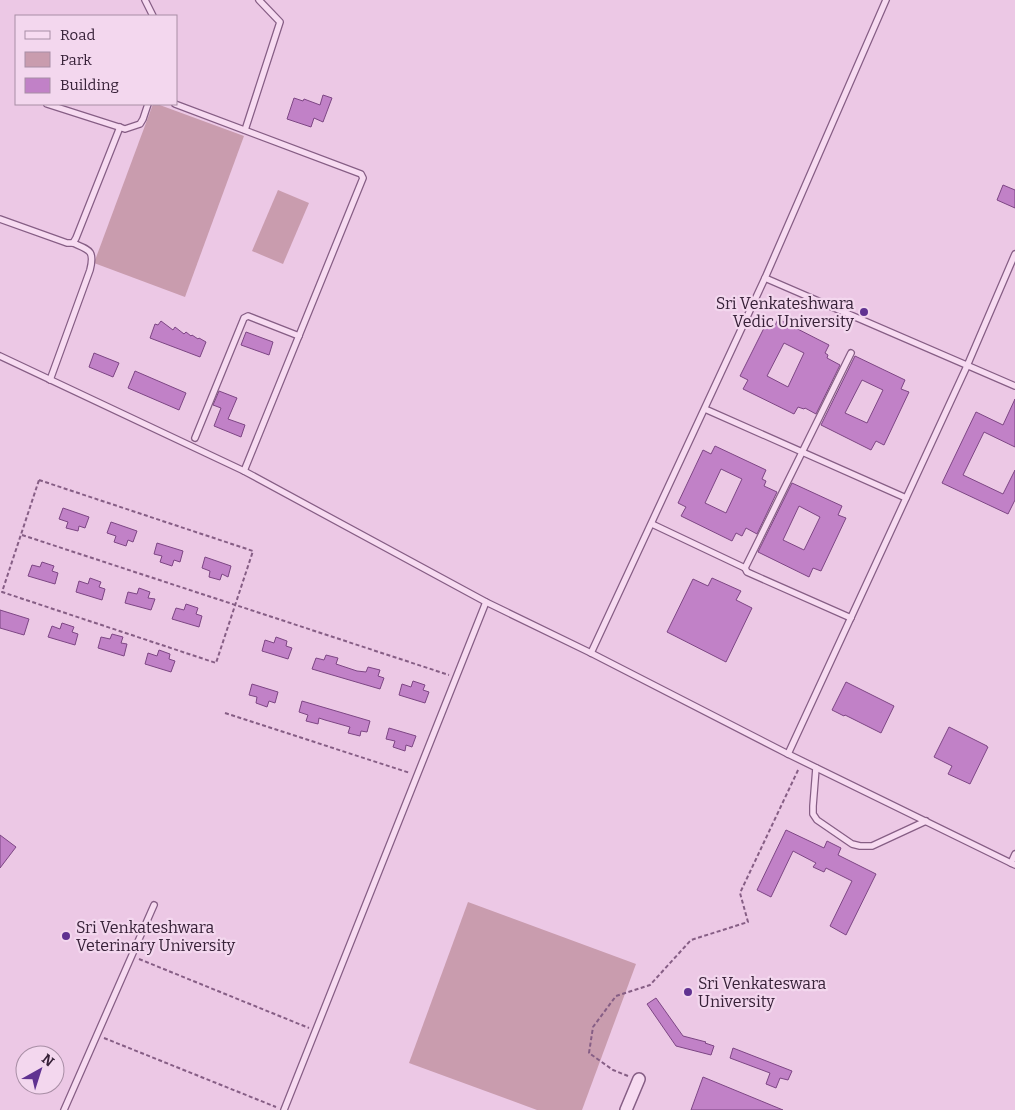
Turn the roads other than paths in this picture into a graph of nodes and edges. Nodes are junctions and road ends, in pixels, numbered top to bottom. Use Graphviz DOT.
graph roads {
  1 [pos="145,0"];
  2 [pos="259,0"];
  3 [pos="886,0"];
  4 [pos="152,15"];
  5 [pos="50,105"];
  6 [pos="148,105"];
  7 [pos="178,105"];
  8 [pos="120,127"];
  9 [pos="245,130"];
  10 [pos="0,219"];
  11 [pos="73,242"];
  12 [pos="1015,254"];
  13 [pos="765,278"];
  14 [pos="298,336"];
  15 [pos="851,353"];
  16 [pos="0,356"];
  17 [pos="967,366"];
  18 [pos="50,380"];
  19 [pos="1015,386"];
  20 [pos="705,409"];
  21 [pos="195,438"];
  22 [pos="802,452"];
  23 [pos="244,471"];
  24 [pos="906,498"];
  25 [pos="652,524"];
  26 [pos="745,568"];
  27 [pos="486,602"];
  28 [pos="851,618"];
  29 [pos="591,653"];
  30 [pos="788,754"];
  31 [pos="816,768"];
  32 [pos="926,821"];
  33 [pos="1015,854"];
  34 [pos="1013,864"];
  35 [pos="154,905"];
  36 [pos="638,1079"];
  37 [pos="64,1110"];
  38 [pos="283,1110"];
  39 [pos="626,1110"];
  1 -- 4 [label="lane"];
  2 -- 9 [label="lane"];
  3 -- 13 [label="lane"];
  5 -- 8 [label="lane"];
  6 -- 8 [label="lane"];
  7 -- 9 [label="lane"];
  8 -- 11 [label="lane"];
  9 -- 14 [label="lane"];
  10 -- 11 [label="lane"];
  11 -- 18 [label="lane"];
  12 -- 17 [label="lane"];
  13 -- 17 [label="lane"];
  13 -- 20 [label="lane"];
  14 -- 21 [label="lane"];
  14 -- 23 [label="lane"];
  15 -- 22 [label="lane"];
  16 -- 18 [label="lane"];
  17 -- 19 [label="lane"];
  17 -- 24 [label="lane"];
  18 -- 23 [label="lane"];
  20 -- 22 [label="lane"];
  20 -- 25 [label="lane"];
  22 -- 24 [label="lane"];
  22 -- 26 [label="lane"];
  23 -- 27 [label="lane"];
  24 -- 28 [label="lane"];
  25 -- 26 [label="lane"];
  25 -- 29 [label="lane"];
  26 -- 28 [label="lane"];
  27 -- 29 [label="lane"];
  27 -- 38 [label="lane"];
  28 -- 30 [label="lane"];
  29 -- 30 [label="lane"];
  30 -- 31 [label="lane"];
  31 -- 32 [label="lane"];
  31 -- 32 [label="lane"];
  32 -- 34 [label="lane"];
  33 -- 34 [label="lane"];
  35 -- 37 [label="lane"];
  36 -- 39 [label="street"];
}
